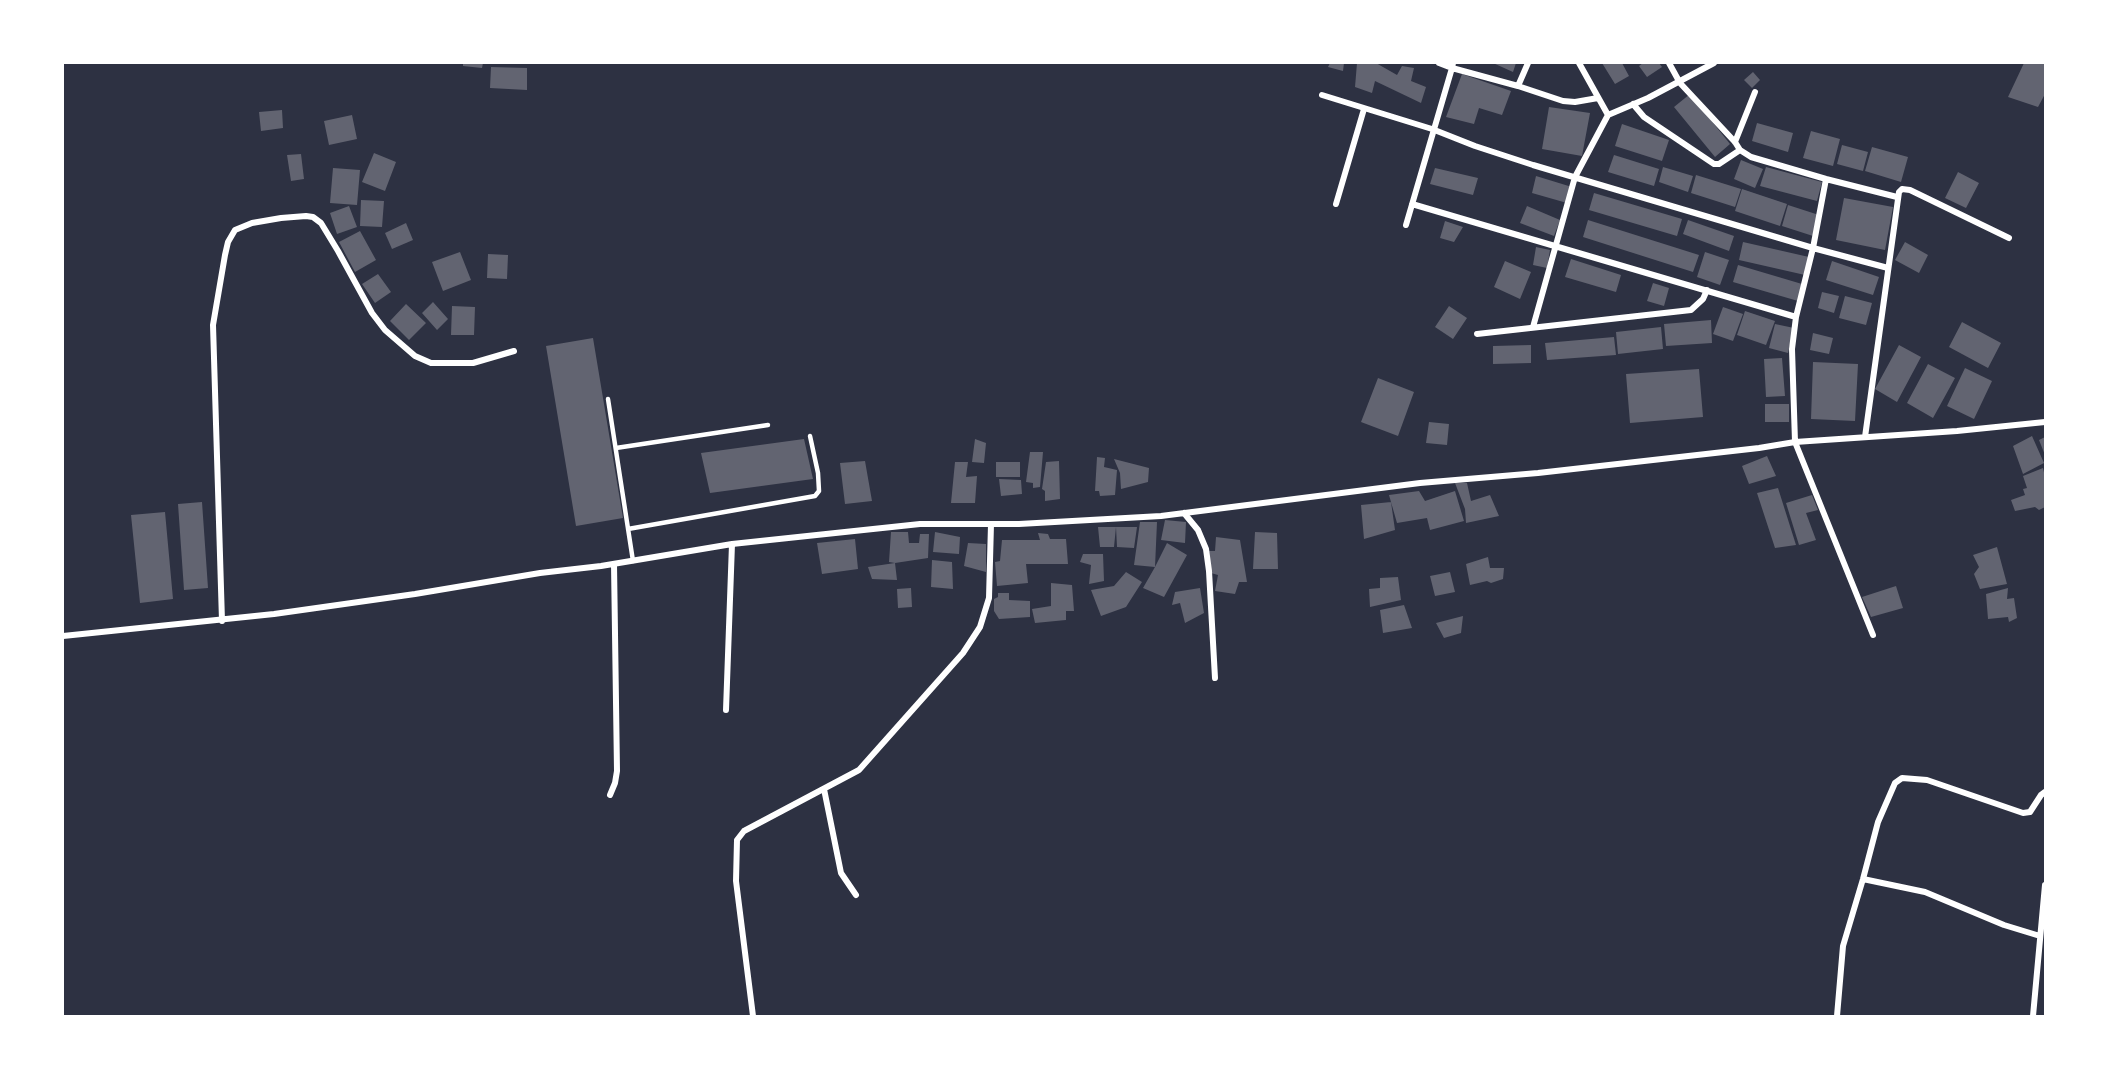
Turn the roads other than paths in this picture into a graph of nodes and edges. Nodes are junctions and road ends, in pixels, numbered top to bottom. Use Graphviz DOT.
graph roads {
  1 [pos="1439,63"];
  2 [pos="1528,63"];
  3 [pos="1579,63"];
  4 [pos="1669,63"];
  5 [pos="1714,63"];
  6 [pos="1453,65"];
  7 [pos="1680,82"];
  8 [pos="1518,86"];
  9 [pos="1755,92"];
  10 [pos="1322,95"];
  11 [pos="1598,98"];
  12 [pos="1633,104"];
  13 [pos="1364,109"];
  14 [pos="1608,115"];
  15 [pos="1432,129"];
  16 [pos="1735,142"];
  17 [pos="1740,150"];
  18 [pos="1575,177"];
  19 [pos="1826,179"];
  20 [pos="1897,197"];
  21 [pos="1336,204"];
  22 [pos="1412,204"];
  23 [pos="1406,225"];
  24 [pos="2009,238"];
  25 [pos="1557,246"];
  26 [pos="1813,248"];
  27 [pos="1888,267"];
  28 [pos="1707,290"];
  29 [pos="1796,317"];
  30 [pos="1533,327"];
  31 [pos="1477,334"];
  32 [pos="514,351"];
  33 [pos="608,399"];
  34 [pos="2045,422"];
  35 [pos="768,425"];
  36 [pos="810,436"];
  37 [pos="1865,437"];
  38 [pos="1795,442"];
  39 [pos="616,447"];
  40 [pos="1184,513"];
  41 [pos="991,524"];
  42 [pos="628,530"];
  43 [pos="732,544"];
  44 [pos="633,561"];
  45 [pos="614,564"];
  46 [pos="222,621"];
  47 [pos="1873,635"];
  48 [pos="63,636"];
  49 [pos="1215,678"];
  50 [pos="726,710"];
  51 [pos="824,789"];
  52 [pos="2045,792"];
  53 [pos="610,795"];
  54 [pos="1863,879"];
  55 [pos="2045,885"];
  56 [pos="856,896"];
  57 [pos="2040,936"];
  58 [pos="753,1016"];
  59 [pos="1837,1016"];
  60 [pos="2033,1016"];
  1 -- 6 [label="street"];
  2 -- 8 [label="street"];
  3 -- 11 [label="street"];
  4 -- 7 [label="street"];
  5 -- 7 [label="street"];
  6 -- 8 [label="street"];
  6 -- 15 [label="street"];
  7 -- 12 [label="street"];
  7 -- 16 [label="street"];
  8 -- 11 [label="street"];
  9 -- 16 [label="street"];
  10 -- 13 [label="street"];
  11 -- 14 [label="street"];
  12 -- 14 [label="street"];
  12 -- 17 [label="street"];
  13 -- 15 [label="street"];
  13 -- 21 [label="street"];
  14 -- 18 [label="street"];
  15 -- 18 [label="street"];
  15 -- 22 [label="street"];
  16 -- 17 [label="street"];
  17 -- 19 [label="street"];
  18 -- 25 [label="street"];
  18 -- 26 [label="street"];
  19 -- 20 [label="street"];
  19 -- 26 [label="street"];
  20 -- 24 [label="street"];
  20 -- 27 [label="street"];
  22 -- 23 [label="street"];
  22 -- 25 [label="street"];
  25 -- 28 [label="street"];
  25 -- 30 [label="street"];
  26 -- 27 [label="street"];
  26 -- 29 [label="street"];
  27 -- 37 [label="street"];
  28 -- 29 [label="street"];
  28 -- 30 [label="street"];
  29 -- 38 [label="street"];
  30 -- 31 [label="street"];
  32 -- 46 [label="street"];
  33 -- 39 [label="lane"];
  34 -- 37 [label="street"];
  35 -- 39 [label="lane"];
  36 -- 42 [label="lane"];
  37 -- 38 [label="street"];
  38 -- 40 [label="street"];
  38 -- 47 [label="street"];
  39 -- 42 [label="lane"];
  40 -- 41 [label="street"];
  40 -- 49 [label="street"];
  41 -- 43 [label="street"];
  41 -- 51 [label="street"];
  42 -- 44 [label="lane"];
  43 -- 44 [label="street"];
  43 -- 50 [label="street"];
  44 -- 45 [label="street"];
  45 -- 46 [label="street"];
  45 -- 53 [label="street"];
  46 -- 48 [label="street"];
  51 -- 56 [label="street"];
  51 -- 58 [label="street"];
  52 -- 54 [label="street"];
  54 -- 57 [label="street"];
  54 -- 59 [label="street"];
  55 -- 57 [label="street"];
  57 -- 60 [label="street"];
}
